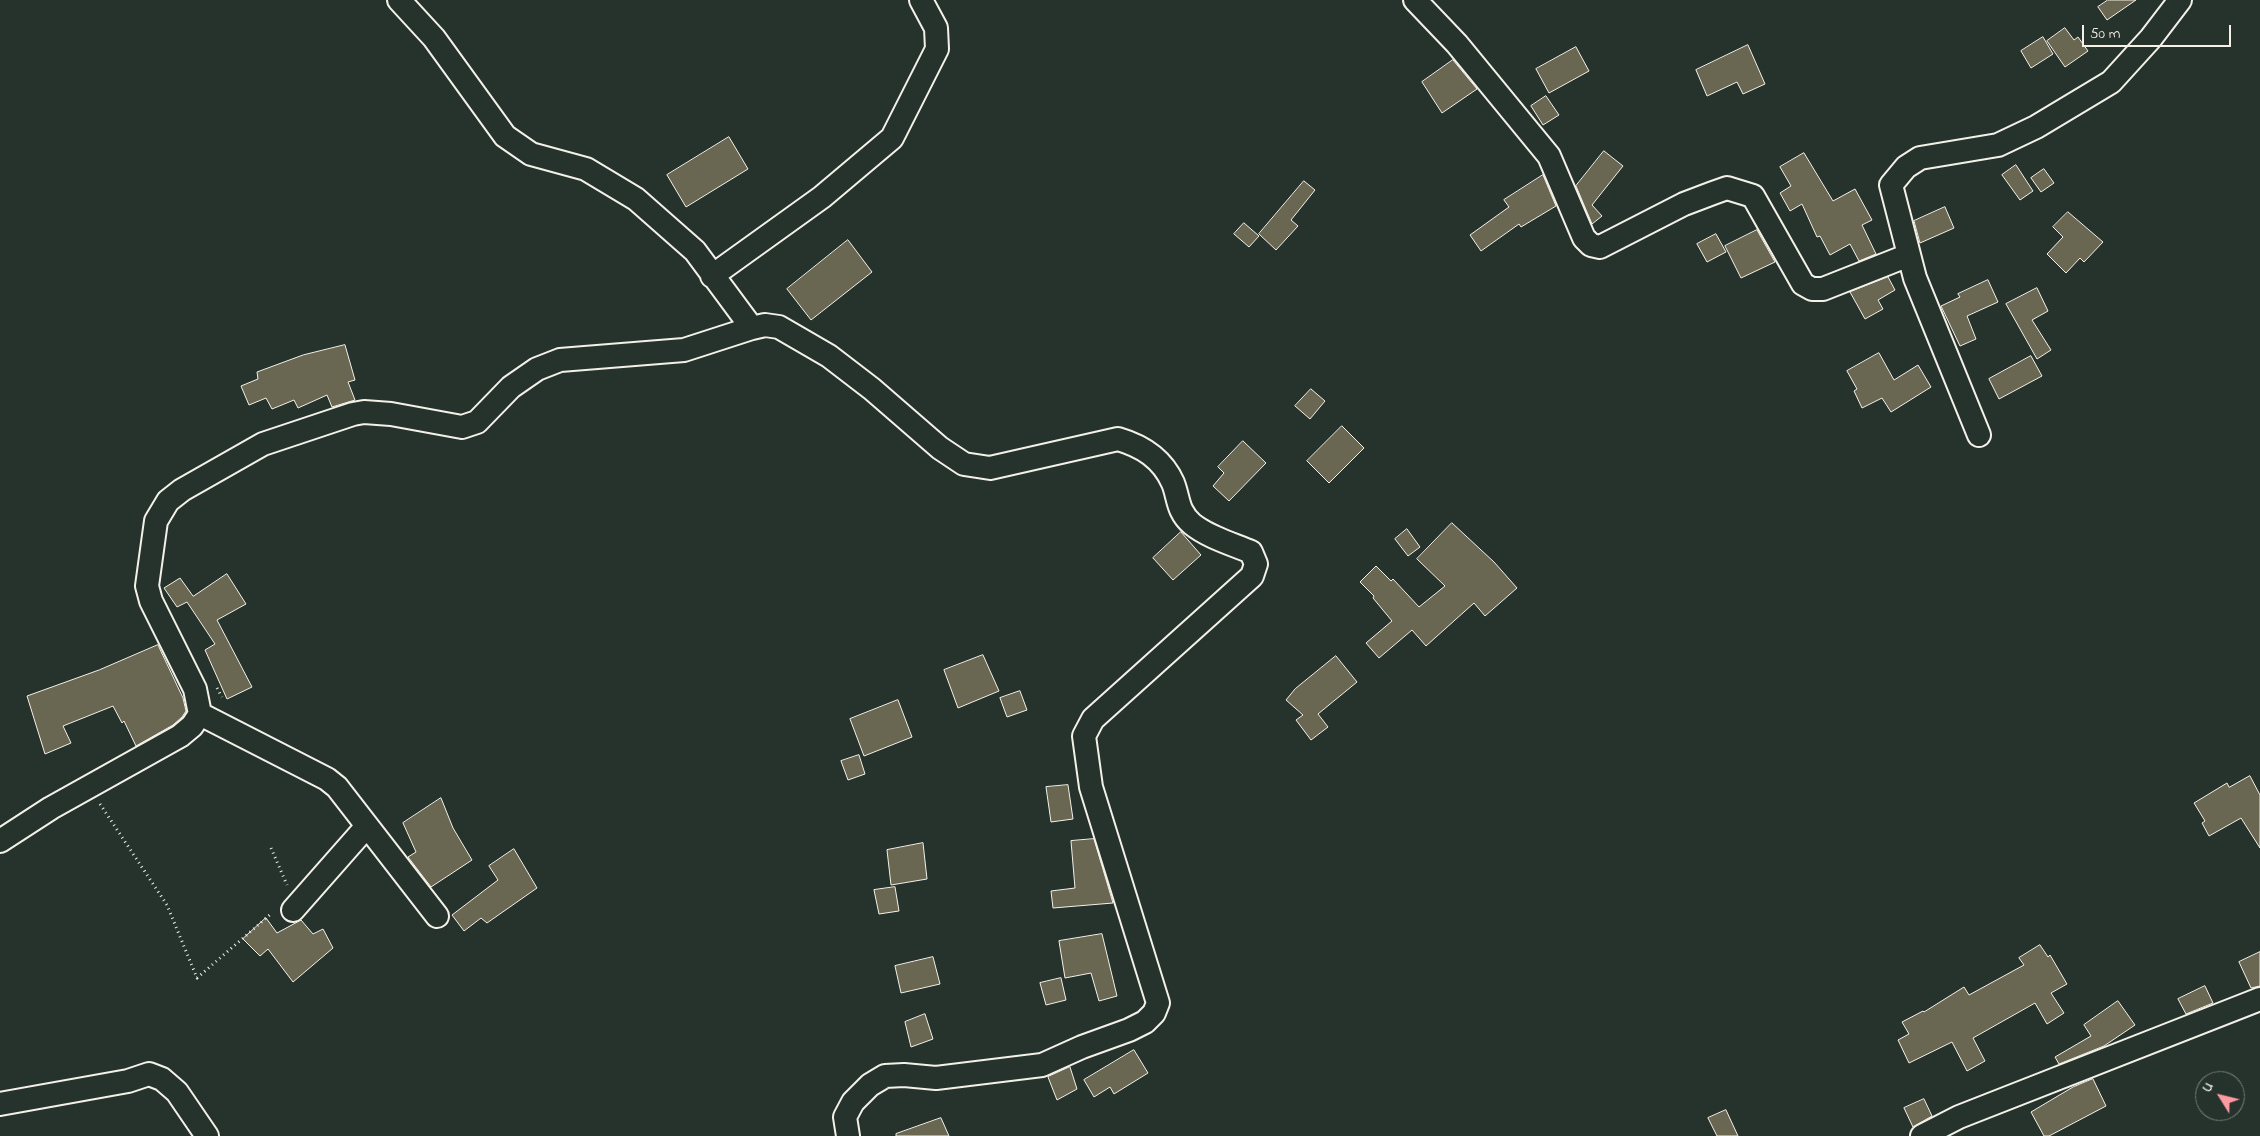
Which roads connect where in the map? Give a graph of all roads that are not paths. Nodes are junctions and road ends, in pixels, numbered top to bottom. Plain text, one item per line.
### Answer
1 (399, 0) edge
2 (921, 0) edge
3 (1415, 0) edge
4 (2180, 0) edge
5 (1909, 254) junction
6 (712, 276) junction
7 (752, 328) junction
8 (1979, 435) dead end
9 (200, 714) junction
10 (367, 826) junction
11 (0, 841) edge
12 (293, 910) road end
13 (437, 916) dead end
14 (2260, 999) edge
15 (0, 1104) edge
16 (207, 1136) edge
17 (848, 1136) edge
18 (1922, 1136) edge

1 - 6 street
2 - 6 street
3 - 5 street
4 - 5 street
5 - 8 street
6 - 7 street
7 - 9 street
7 - 17 street
9 - 10 street
9 - 11 street
10 - 12 street
10 - 13 street
14 - 18 street
15 - 16 street

